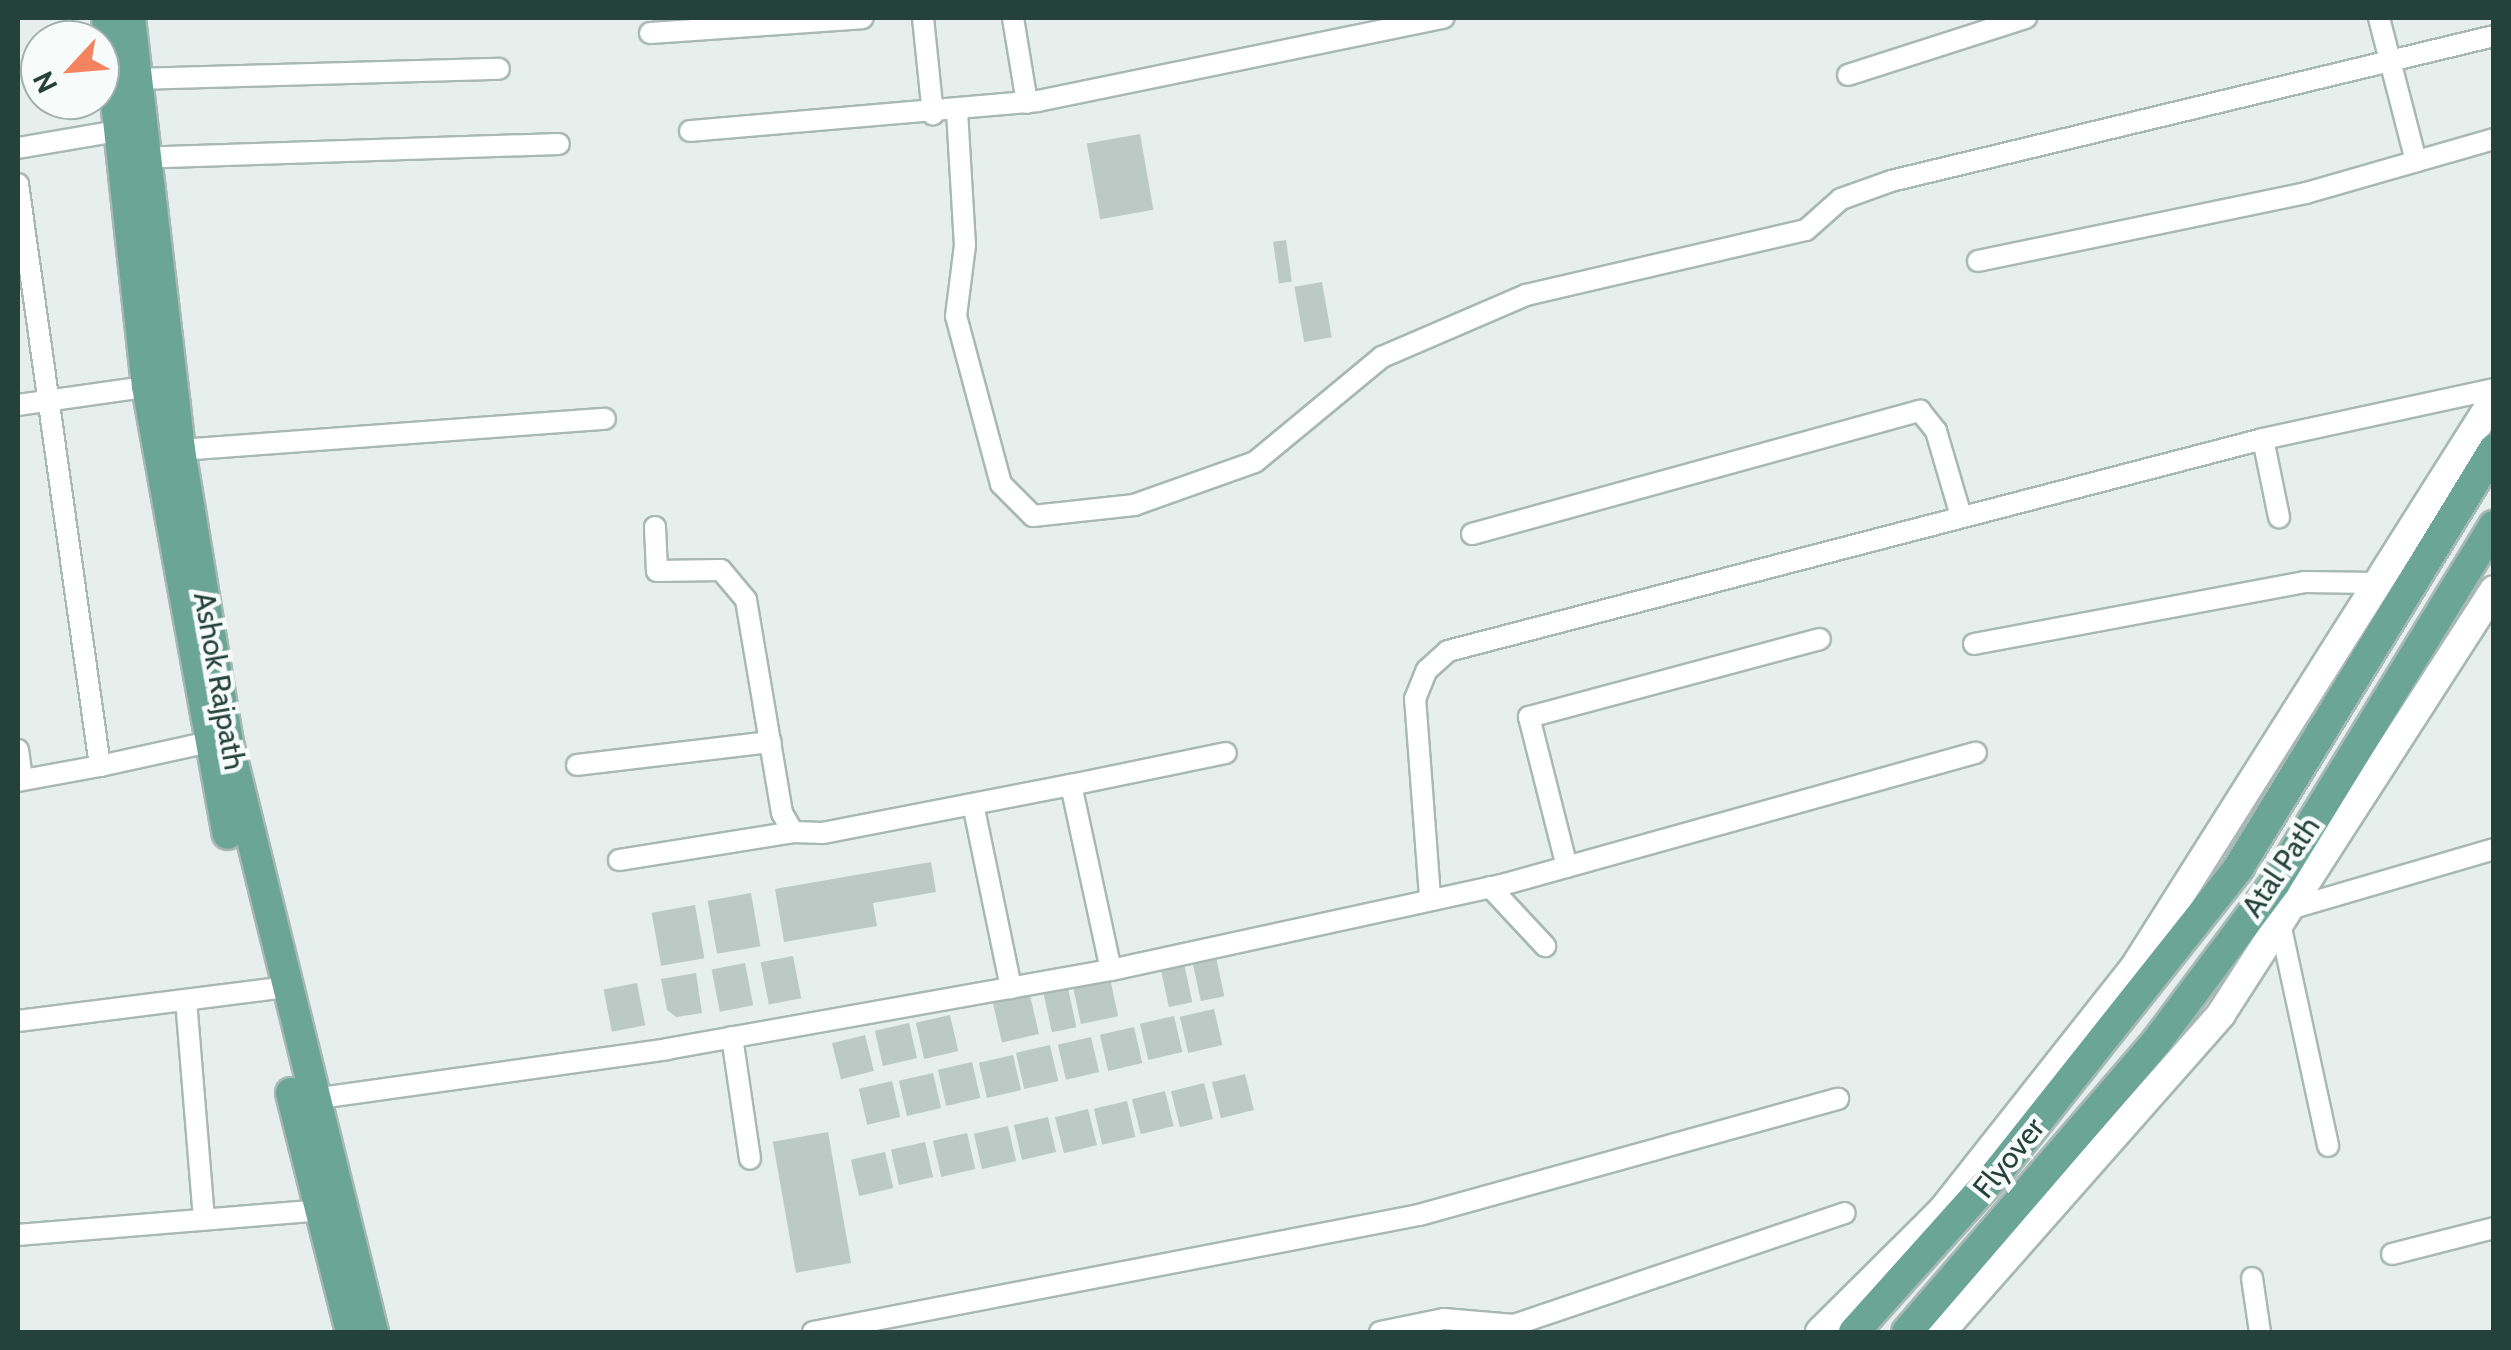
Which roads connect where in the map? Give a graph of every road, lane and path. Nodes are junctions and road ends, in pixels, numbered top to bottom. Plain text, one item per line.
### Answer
1 (107, 18) edge
2 (130, 18) edge
3 (862, 18) edge
4 (923, 18) edge
5 (1013, 18) edge
6 (1444, 18) edge
7 (2026, 18) edge
8 (2378, 18) edge
9 (650, 32) dead end
10 (2494, 36) edge
11 (2389, 65) junction
12 (498, 69) dead end
13 (1848, 76) dead end
14 (136, 79) junction
15 (1027, 102) junction
16 (958, 111) junction
17 (933, 114) junction
18 (690, 131) dead end
19 (2494, 139) edge
20 (559, 144) dead end
21 (18, 148) edge
22 (127, 149) junction
23 (2416, 162) junction
24 (18, 184) edge
25 (1978, 261) dead end
26 (159, 385) junction
27 (2494, 390) edge
28 (2494, 398) edge
29 (47, 399) junction
30 (18, 404) edge
31 (605, 419) dead end
32 (2263, 439) junction
33 (2494, 449) edge
34 (180, 450) junction
35 (1961, 516) junction
36 (2279, 517) dead end
37 (2494, 526) edge
38 (654, 527) dead end
39 (1472, 534) dead end
40 (2375, 583) junction
41 (2492, 595) edge
42 (1820, 639) dead end
43 (1974, 644) dead end
44 (216, 740) junction
45 (772, 742) junction
46 (18, 750) edge
47 (1226, 752) dead end
48 (1976, 753) dead end
49 (577, 765) dead end
50 (100, 766) junction
51 (20, 780) edge
52 (1071, 784) junction
53 (974, 804) junction
54 (794, 832) junction
55 (2494, 850) edge
56 (618, 860) dead end
57 (1568, 867) junction
58 (1490, 887) junction
59 (1430, 896) junction
60 (2288, 917) junction
61 (1545, 946) dead end
62 (1110, 970) junction
63 (2146, 971) junction
64 (277, 988) junction
65 (1011, 988) junction
66 (186, 1000) junction
67 (18, 1021) edge
68 (732, 1037) junction
69 (1838, 1099) dead end
70 (304, 1100) junction
71 (2328, 1146) dead end
72 (750, 1159) dead end
73 (2046, 1195) junction
74 (319, 1210) junction
75 (1845, 1213) dead end
76 (204, 1220) junction
77 (2494, 1228) edge
78 (18, 1235) edge
79 (2392, 1254) dead end
80 (2252, 1278) dead end
81 (350, 1332) edge
82 (373, 1332) edge
83 (813, 1332) edge
84 (1380, 1332) edge
85 (1820, 1332) edge
86 (1854, 1332) edge
87 (1907, 1332) edge
88 (1941, 1332) edge
89 (2260, 1332) edge

1 - 22 main road, Ashok Rajpath
2 - 14 main road, Ashok Rajpath
3 - 9 street
4 - 17 street
5 - 15 street
6 - 15 street
7 - 13 street
8 - 11 street
10 - 11 street
11 - 16 street
11 - 23 street
12 - 14 street
14 - 22 main road, Ashok Rajpath
15 - 16 street
16 - 17 street
17 - 18 street
19 - 23 street
20 - 22 street
21 - 22 street
22 - 26 main road, Ashok Rajpath
23 - 25 street
24 - 29 street
26 - 29 street
26 - 34 main road, Ashok Rajpath
26 - 44 main road, Ashok Rajpath
27 - 32 street
28 - 40 street
29 - 30 street
29 - 50 street
31 - 34 street
32 - 35 street
32 - 36 street
33 - 63 main road, Flyover
34 - 44 main road, Ashok Rajpath
35 - 39 street
35 - 59 street
37 - 73 main road, Atal Path
38 - 45 street
40 - 43 street
40 - 63 street
41 - 60 street
42 - 57 street
44 - 50 street
44 - 64 main road, Ashok Rajpath
45 - 49 street
45 - 54 street
46 - 51 street
47 - 52 street
48 - 57 street
50 - 51 street
52 - 53 street
52 - 62 street
53 - 54 street
53 - 65 street
54 - 56 street
55 - 60 street
57 - 58 street
58 - 59 street
58 - 61 street
59 - 62 street
60 - 71 street
60 - 73 street
62 - 65 street
63 - 85 street
63 - 86 main road, Flyover
64 - 66 street
64 - 70 main road, Ashok Rajpath
65 - 68 street
66 - 67 street
66 - 76 street
68 - 70 street
68 - 72 street
69 - 83 street
70 - 74 main road, Ashok Rajpath
70 - 82 main road, Ashok Rajpath
73 - 87 main road, Flyover
73 - 88 street
74 - 76 street
74 - 81 main road, Ashok Rajpath
75 - 84 street
76 - 78 street
77 - 79 street
80 - 89 street

